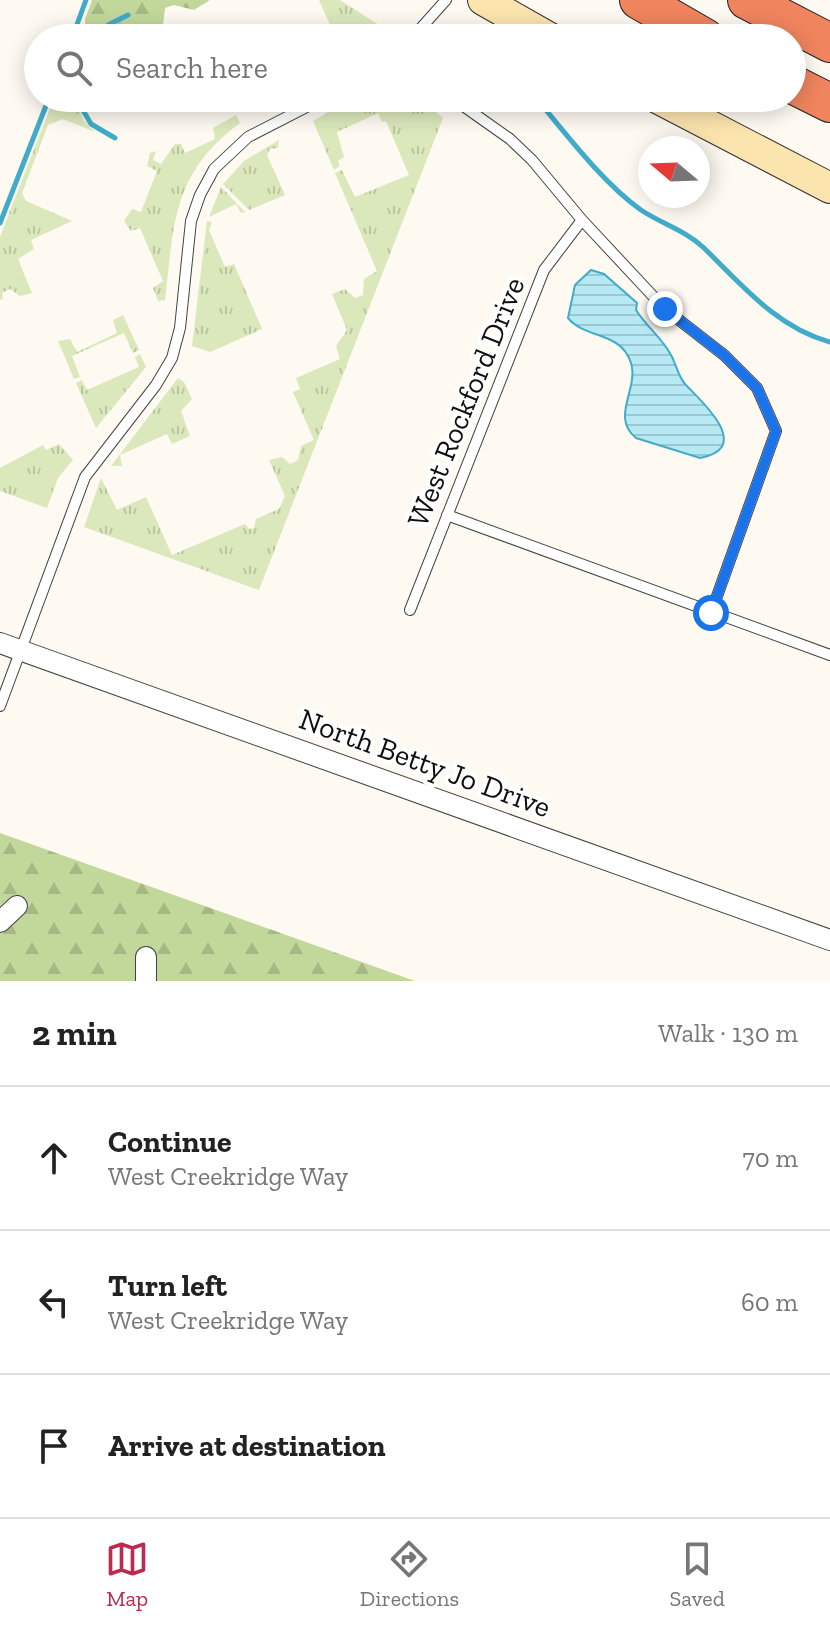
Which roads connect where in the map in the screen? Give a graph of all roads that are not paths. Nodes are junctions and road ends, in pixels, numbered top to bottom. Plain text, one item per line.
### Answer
1 (446, 0) edge
2 (483, 0) edge
3 (639, 0) edge
4 (747, 0) edge
5 (425, 24) edge
6 (525, 24) edge
7 (681, 24) edge
8 (793, 24) edge
9 (806, 31) edge
10 (830, 43) edge
11 (806, 91) edge
12 (830, 103) edge
13 (297, 112) edge
14 (472, 112) edge
15 (684, 112) edge
16 (830, 188) edge
17 (582, 220) junction
18 (447, 515) junction
19 (410, 610) dead end
20 (711, 613) junction
21 (0, 643) edge
22 (21, 651) junction
23 (830, 655) edge
24 (0, 706) edge
25 (17, 906) dead end
26 (0, 922) edge
27 (830, 940) edge
28 (146, 957) dead end
29 (146, 981) edge

1 - 5 lane
2 - 6 main road
3 - 7 highway
4 - 8 highway
9 - 10 highway
11 - 12 highway
13 - 22 lane
14 - 17 lane
15 - 16 main road
17 - 18 lane, West Rockford Drive
17 - 20 lane
18 - 19 lane, West Rockford Drive
18 - 20 lane
20 - 23 lane
21 - 22 street, North Betty Jo Drive
22 - 24 lane
22 - 27 street, North Betty Jo Drive
25 - 26 street
28 - 29 street

